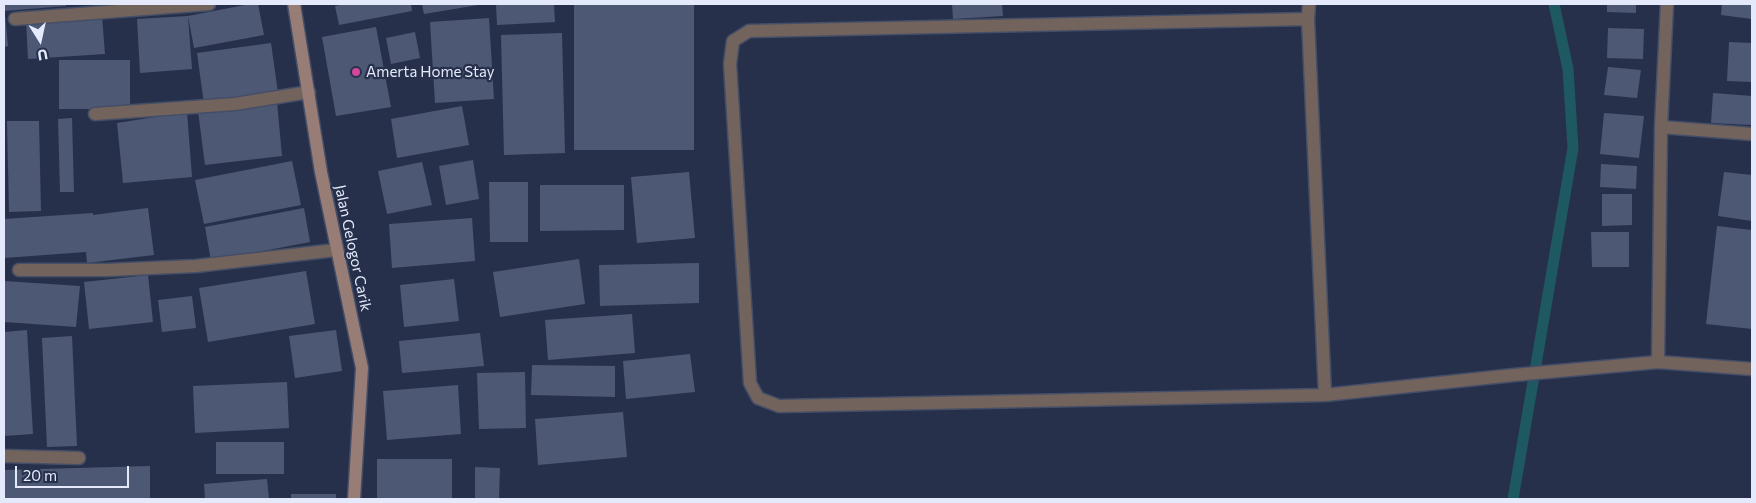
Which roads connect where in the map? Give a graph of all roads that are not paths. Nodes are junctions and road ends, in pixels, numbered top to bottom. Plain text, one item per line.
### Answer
1 (209, 4) edge
2 (294, 4) edge
3 (1309, 4) edge
4 (1666, 4) edge
5 (15, 19) dead end
6 (1308, 20) junction
7 (308, 92) junction
8 (94, 114) dead end
9 (1661, 127) junction
10 (1752, 134) edge
11 (336, 250) junction
12 (19, 270) dead end
13 (1658, 362) junction
14 (1752, 369) edge
15 (1325, 394) junction
16 (4, 456) edge
17 (79, 458) dead end
18 (354, 499) edge

1 - 5 street
2 - 7 street, Jalan Gelogor Carik
3 - 6 street
4 - 9 street
6 - 15 street
6 - 15 street
7 - 8 street
7 - 11 street, Jalan Gelogor Carik
9 - 10 street
9 - 13 street
11 - 12 street
11 - 18 street, Jalan Gelogor Carik
13 - 14 street
13 - 15 street
16 - 17 street

